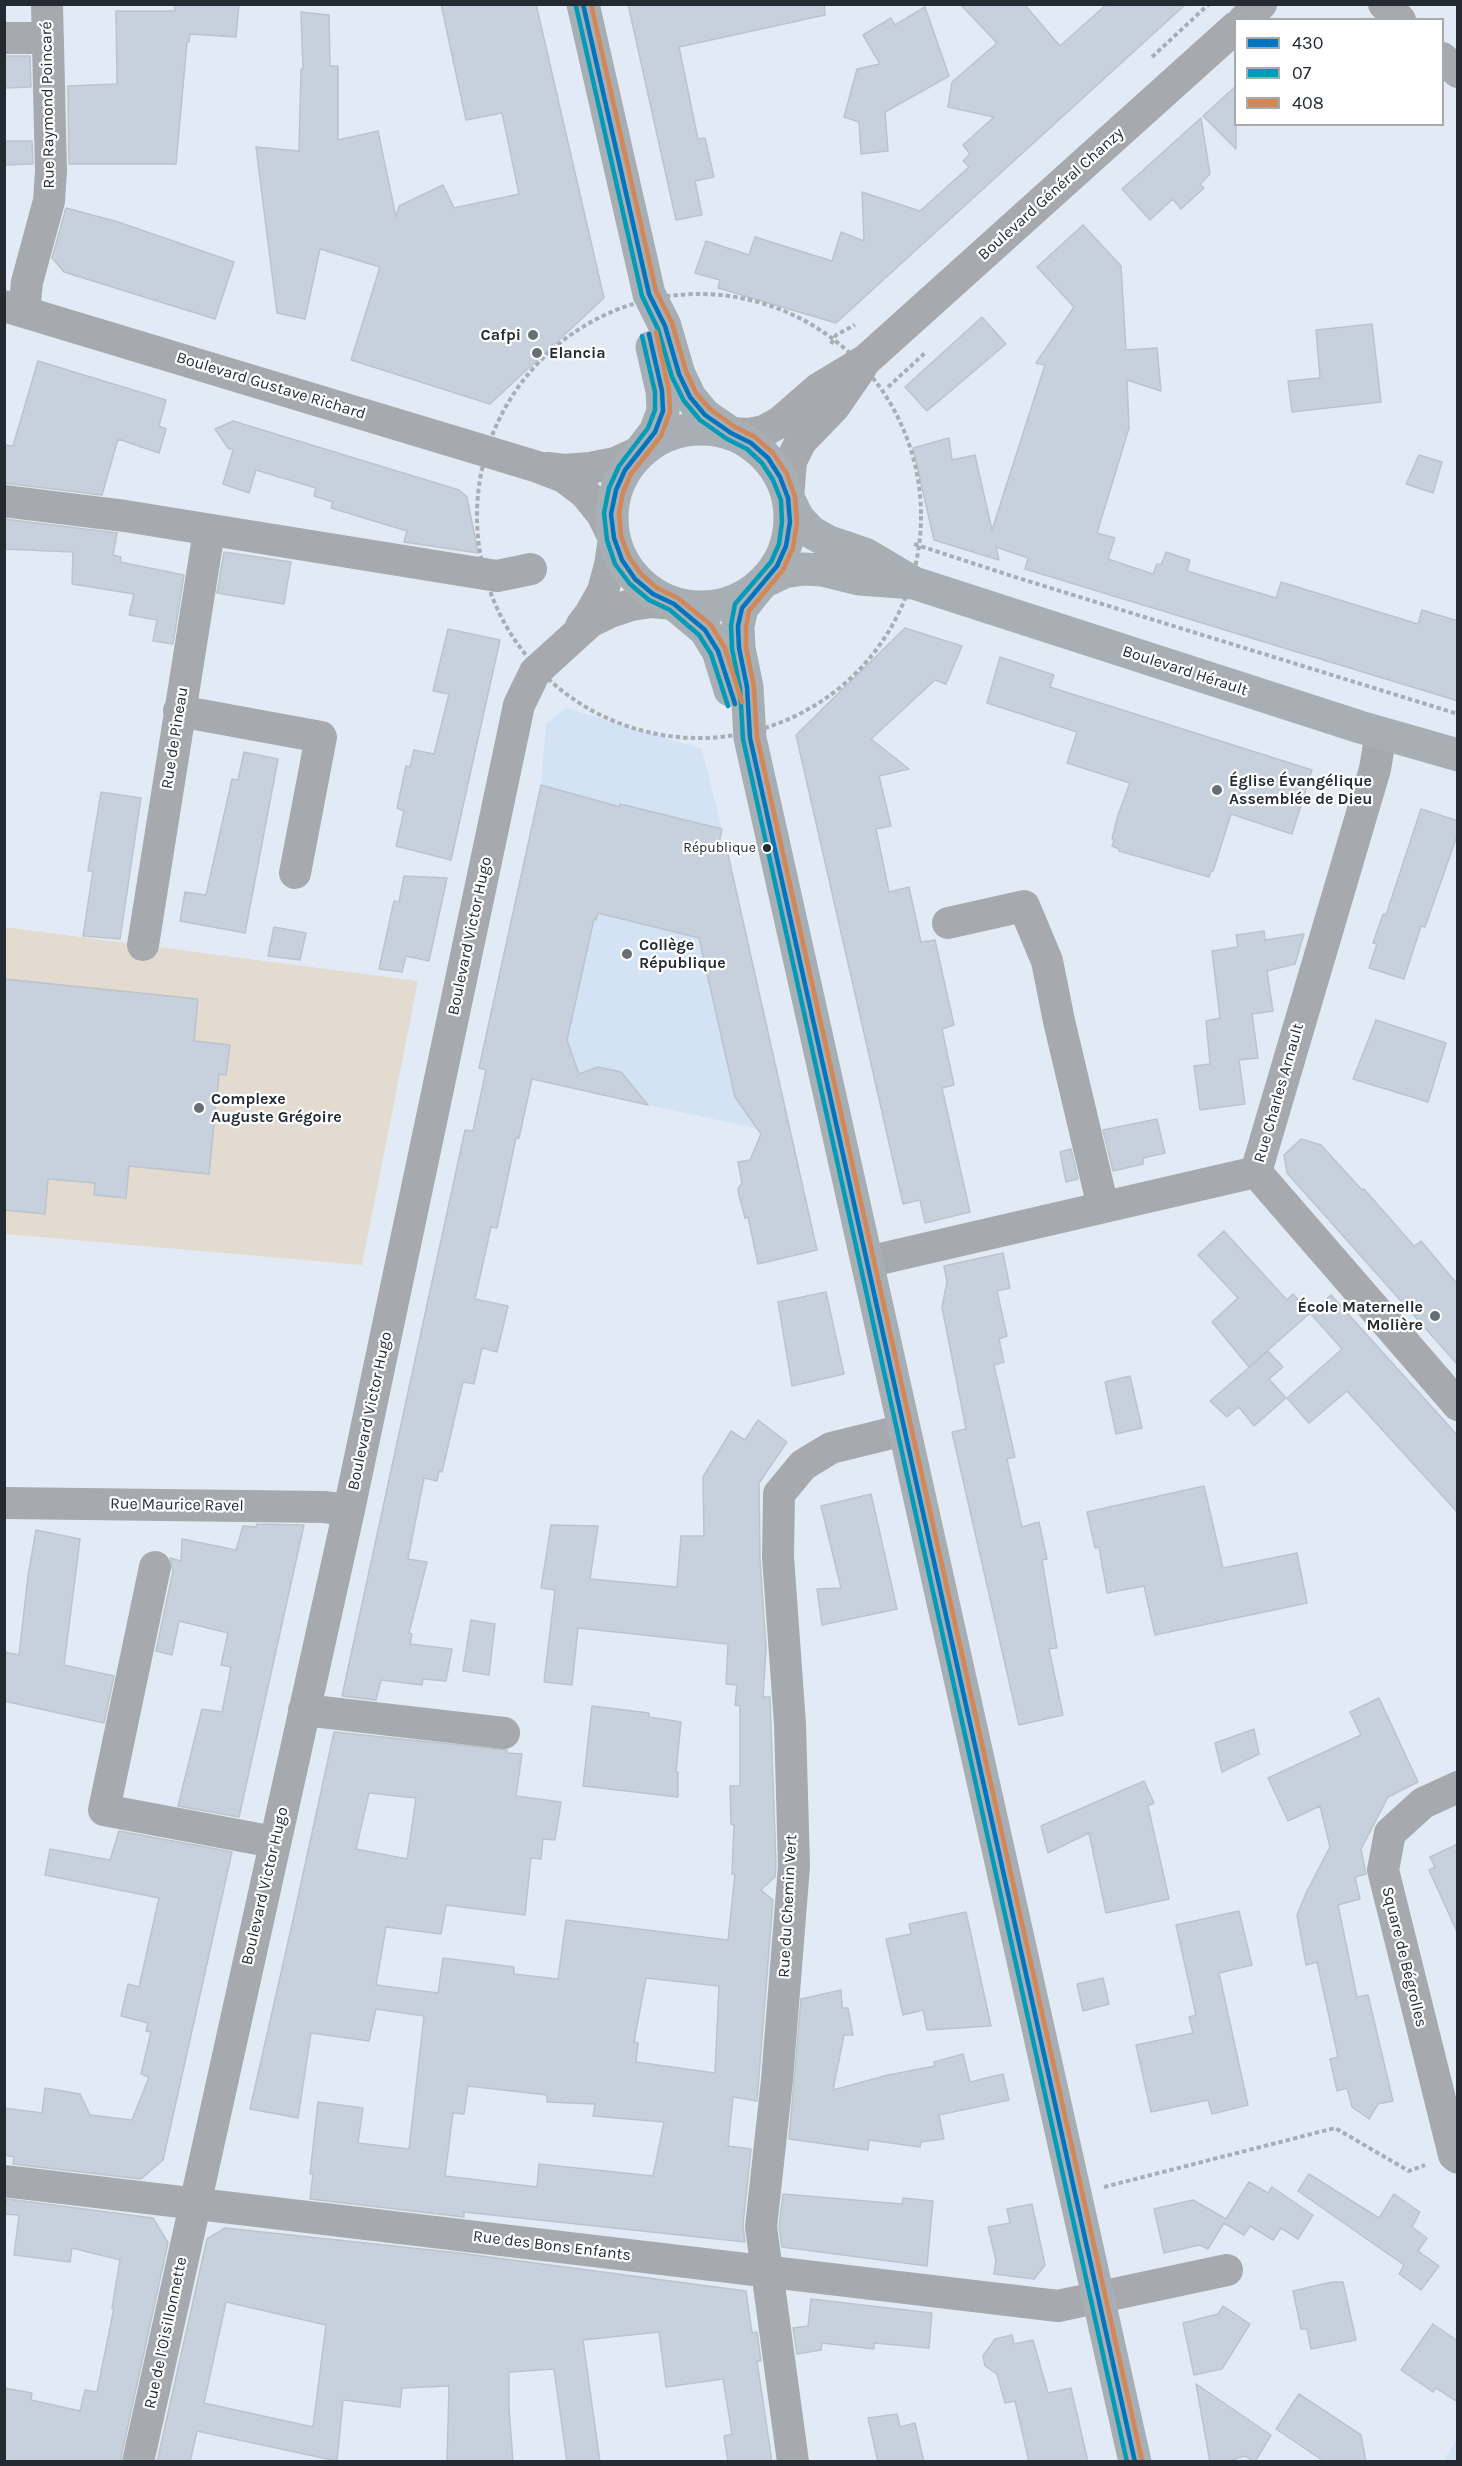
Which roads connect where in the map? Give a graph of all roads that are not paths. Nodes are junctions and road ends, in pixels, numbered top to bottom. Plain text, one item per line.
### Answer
1 (47, 4) edge
2 (583, 4) edge
3 (1261, 4) edge
4 (1384, 4) edge
5 (1246, 18) edge
6 (1398, 18) edge
7 (1234, 29) edge
8 (4, 38) edge
9 (48, 38) junction
10 (1444, 59) edge
11 (1458, 72) edge
12 (664, 291) junction
13 (14, 308) edge
14 (866, 360) junction
15 (731, 433) junction
16 (639, 453) junction
17 (538, 467) junction
18 (788, 498) junction
19 (4, 501) edge
20 (209, 531) junction
21 (614, 538) junction
22 (531, 569) dead end
23 (763, 582) junction
24 (914, 583) junction
25 (674, 604) junction
26 (573, 635) junction
27 (179, 711) junction
28 (1381, 733) junction
29 (763, 734) junction
30 (1458, 755) edge
31 (295, 873) dead end
32 (948, 923) dead end
33 (143, 945) dead end
34 (1256, 1172) junction
35 (1103, 1207) junction
36 (867, 1262) junction
37 (1458, 1405) edge
38 (904, 1430) junction
39 (4, 1503) edge
40 (349, 1510) junction
41 (155, 1567) dead end
42 (304, 1710) junction
43 (504, 1733) dead end
44 (1458, 1787) edge
45 (274, 1842) junction
46 (1456, 2157) edge
47 (4, 2181) edge
48 (194, 2204) junction
49 (1227, 2270) dead end
50 (766, 2271) junction
51 (1099, 2298) junction
52 (138, 2462) edge
53 (793, 2462) edge
54 (1135, 2462) edge

1 - 9 street, Rue Raymond Poincaré
2 - 12 main road
3 - 5 street
4 - 6 street
7 - 14 street, Boulevard Général Chanzy
8 - 9 street
9 - 13 street, Rue Raymond Poincaré
10 - 11 street
12 - 15 main road
12 - 16 main road
13 - 17 street, Boulevard Gustave Richard
14 - 15 street, Boulevard Général Chanzy
14 - 18 street, Boulevard Général Chanzy
15 - 16 main road
15 - 18 main road
16 - 17 street, Boulevard Gustave Richard
16 - 21 main road
17 - 21 street, Boulevard Gustave Richard
18 - 23 main road
18 - 24 main road, Boulevard Hérault
19 - 20 street
20 - 22 street
20 - 27 street, Rue de Pineau
21 - 25 main road
21 - 26 street, Boulevard Victor Hugo
23 - 24 main road, Boulevard Hérault
23 - 25 main road
23 - 29 main road
24 - 28 main road, Boulevard Hérault
25 - 26 street, Boulevard Victor Hugo
25 - 29 main road
26 - 40 street, Boulevard Victor Hugo
27 - 31 street
27 - 33 street, Rue de Pineau
28 - 30 main road, Boulevard Hérault
28 - 34 street, Rue Charles Arnault
29 - 36 main road
32 - 35 street
34 - 35 street, Rue Charles Arnault
34 - 37 street
35 - 36 street, Rue Charles Arnault
36 - 38 main road
38 - 50 street, Rue du Chemin Vert
38 - 51 main road
39 - 40 street, Rue Maurice Ravel
40 - 42 street, Boulevard Victor Hugo
41 - 45 street
42 - 43 street
42 - 45 street, Boulevard Victor Hugo
44 - 46 street, Square de Bégrolles
45 - 48 street, Boulevard Victor Hugo
47 - 48 street, Rue des Bons Enfants
48 - 50 street, Rue des Bons Enfants
48 - 52 street, Rue de l’Oisillonnette
49 - 51 street, Rue des Bons Enfants
50 - 51 street, Rue des Bons Enfants
50 - 53 street, Rue du Chemin Vert
51 - 54 main road

